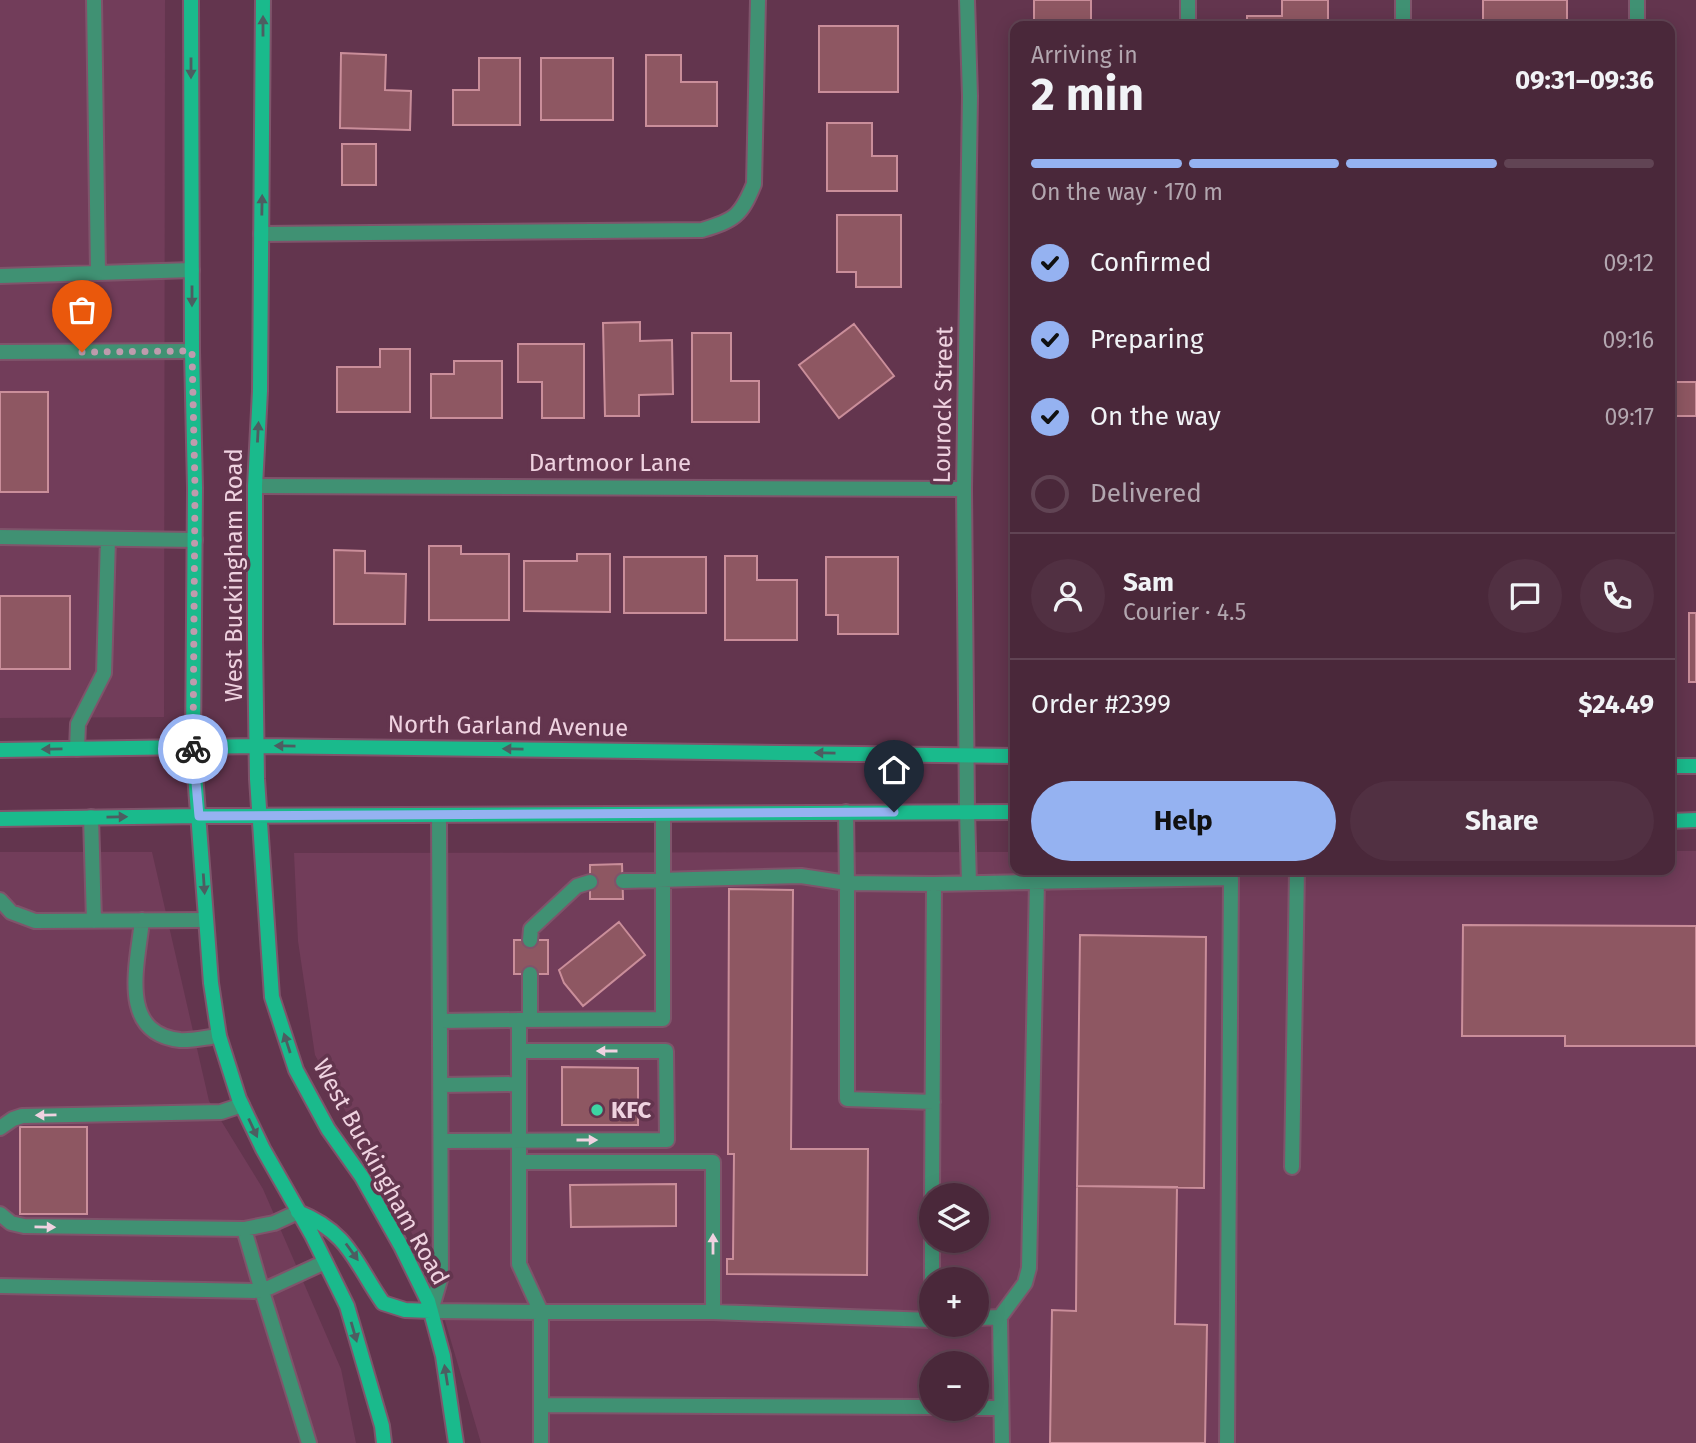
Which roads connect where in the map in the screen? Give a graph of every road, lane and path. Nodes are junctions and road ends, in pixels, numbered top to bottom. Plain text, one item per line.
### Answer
1 (94, 0) edge
2 (191, 0) edge
3 (263, 0) edge
4 (758, 0) edge
5 (967, 0) edge
6 (1188, 0) edge
7 (1403, 0) edge
8 (1637, 0) edge
9 (1188, 21) edge
10 (1403, 21) edge
11 (1637, 21) edge
12 (261, 234) junction
13 (192, 270) junction
14 (98, 273) junction
15 (0, 276) edge
16 (192, 351) junction
17 (0, 352) edge
18 (255, 486) junction
19 (964, 489) junction
20 (0, 537) edge
21 (108, 539) junction
22 (195, 540) junction
23 (258, 746) junction
24 (193, 748) junction
25 (77, 749) junction
26 (0, 750) edge
27 (967, 755) junction
28 (1010, 756) edge
29 (1675, 766) edge
30 (1696, 766) edge
31 (967, 811) junction
32 (846, 812) junction
33 (1010, 813) edge
34 (663, 814) junction
35 (439, 815) junction
36 (199, 816) junction
37 (91, 817) junction
38 (259, 817) junction
39 (0, 819) edge
40 (1696, 820) edge
41 (1675, 821) edge
42 (1297, 875) edge
43 (664, 880) junction
44 (623, 881) dead end
45 (1037, 881) junction
46 (590, 882) dead end
47 (847, 883) junction
48 (969, 883) junction
49 (934, 884) junction
50 (0, 900) edge
51 (206, 919) junction
52 (142, 920) junction
53 (94, 921) junction
54 (530, 940) dead end
55 (530, 974) dead end
56 (525, 1020) junction
57 (440, 1021) junction
58 (219, 1036) junction
59 (519, 1051) junction
60 (441, 1084) junction
61 (519, 1084) junction
62 (933, 1102) junction
63 (242, 1105) junction
64 (0, 1128) edge
65 (519, 1140) junction
66 (441, 1141) junction
67 (519, 1162) junction
68 (1292, 1167) dead end
69 (932, 1183) edge
70 (298, 1212) junction
71 (0, 1214) edge
72 (244, 1229) junction
73 (325, 1262) junction
74 (0, 1286) edge
75 (262, 1291) junction
76 (430, 1311) junction
77 (541, 1312) junction
78 (713, 1312) junction
79 (989, 1317) edge
80 (1000, 1317) junction
81 (919, 1320) edge
82 (541, 1405) junction
83 (919, 1407) edge
84 (989, 1408) edge
85 (1001, 1408) junction
86 (309, 1443) edge
87 (384, 1443) edge
88 (456, 1443) edge
89 (541, 1443) edge
90 (1002, 1443) edge
91 (1227, 1443) edge

1 - 14 street
2 -> 13 main road, West Buckingham Road
12 -> 3 main road, West Buckingham Road
4 - 12 street
5 - 19 street, Lourock Street
6 - 9 street
7 - 10 street
8 - 11 street
18 -> 12 main road, West Buckingham Road
13 - 14 street
13 -> 16 main road, West Buckingham Road
14 - 15 street
16 - 17 street
16 - 22 main road, West Buckingham Road
18 - 19 street, Dartmoor Lane
18 - 23 main road, West Buckingham Road
19 - 27 street, Lourock Street
20 - 21 street
21 - 22 street
21 - 25 street
22 - 24 main road, West Buckingham Road
23 - 24 main road, North Garland Avenue
27 -> 23 main road, North Garland Avenue
23 - 38 main road, West Buckingham Road
24 - 25 main road, North Garland Avenue
24 - 36 main road, West Buckingham Road
25 -> 26 main road, North Garland Avenue
27 - 28 main road, North Garland Avenue
27 - 31 street, Lourock Street
29 - 30 main road
31 - 32 main road
31 - 33 main road
31 - 48 street, Lourock Street
32 - 34 main road
32 - 47 street
34 - 35 main road
34 - 43 street
35 - 38 main road
35 - 57 street
37 -> 36 main road
36 - 38 main road
36 -> 51 main road, West Buckingham Road
37 - 39 main road
37 - 53 street
76 -> 38 main road, West Buckingham Road
40 - 41 main road
42 - 68 street
43 - 44 street
43 - 47 street
43 - 56 street
45 - 48 street
45 - 80 street
45 - 91 street
46 - 54 street
47 - 49 street
47 - 62 street
48 - 49 street
49 - 62 street
50 - 53 street
51 - 52 street
51 - 58 main road, West Buckingham Road
52 - 53 street
52 - 58 street
55 - 56 street
56 - 57 street
56 - 59 street
57 - 60 street
58 - 63 main road, West Buckingham Road
59 - 61 street
65 -> 59 street
60 - 61 street
60 - 66 street
61 - 65 street
62 - 69 street
63 -> 64 street
63 -> 70 main road, West Buckingham Road
65 - 66 street
65 - 67 street
66 - 76 street
67 - 77 street
78 -> 67 street
70 - 72 street
70 - 73 main road, West Buckingham Road
70 -> 76 main road
71 -> 72 street
72 - 75 street
73 - 75 street
73 -> 87 main road, West Buckingham Road
74 - 75 street
75 - 86 street
76 - 77 street
88 -> 76 main road, West Buckingham Road
77 - 78 street
77 - 82 street
78 - 81 street
79 - 80 street
80 - 85 street
82 - 83 street
82 - 89 street
84 - 85 street
85 - 90 street

